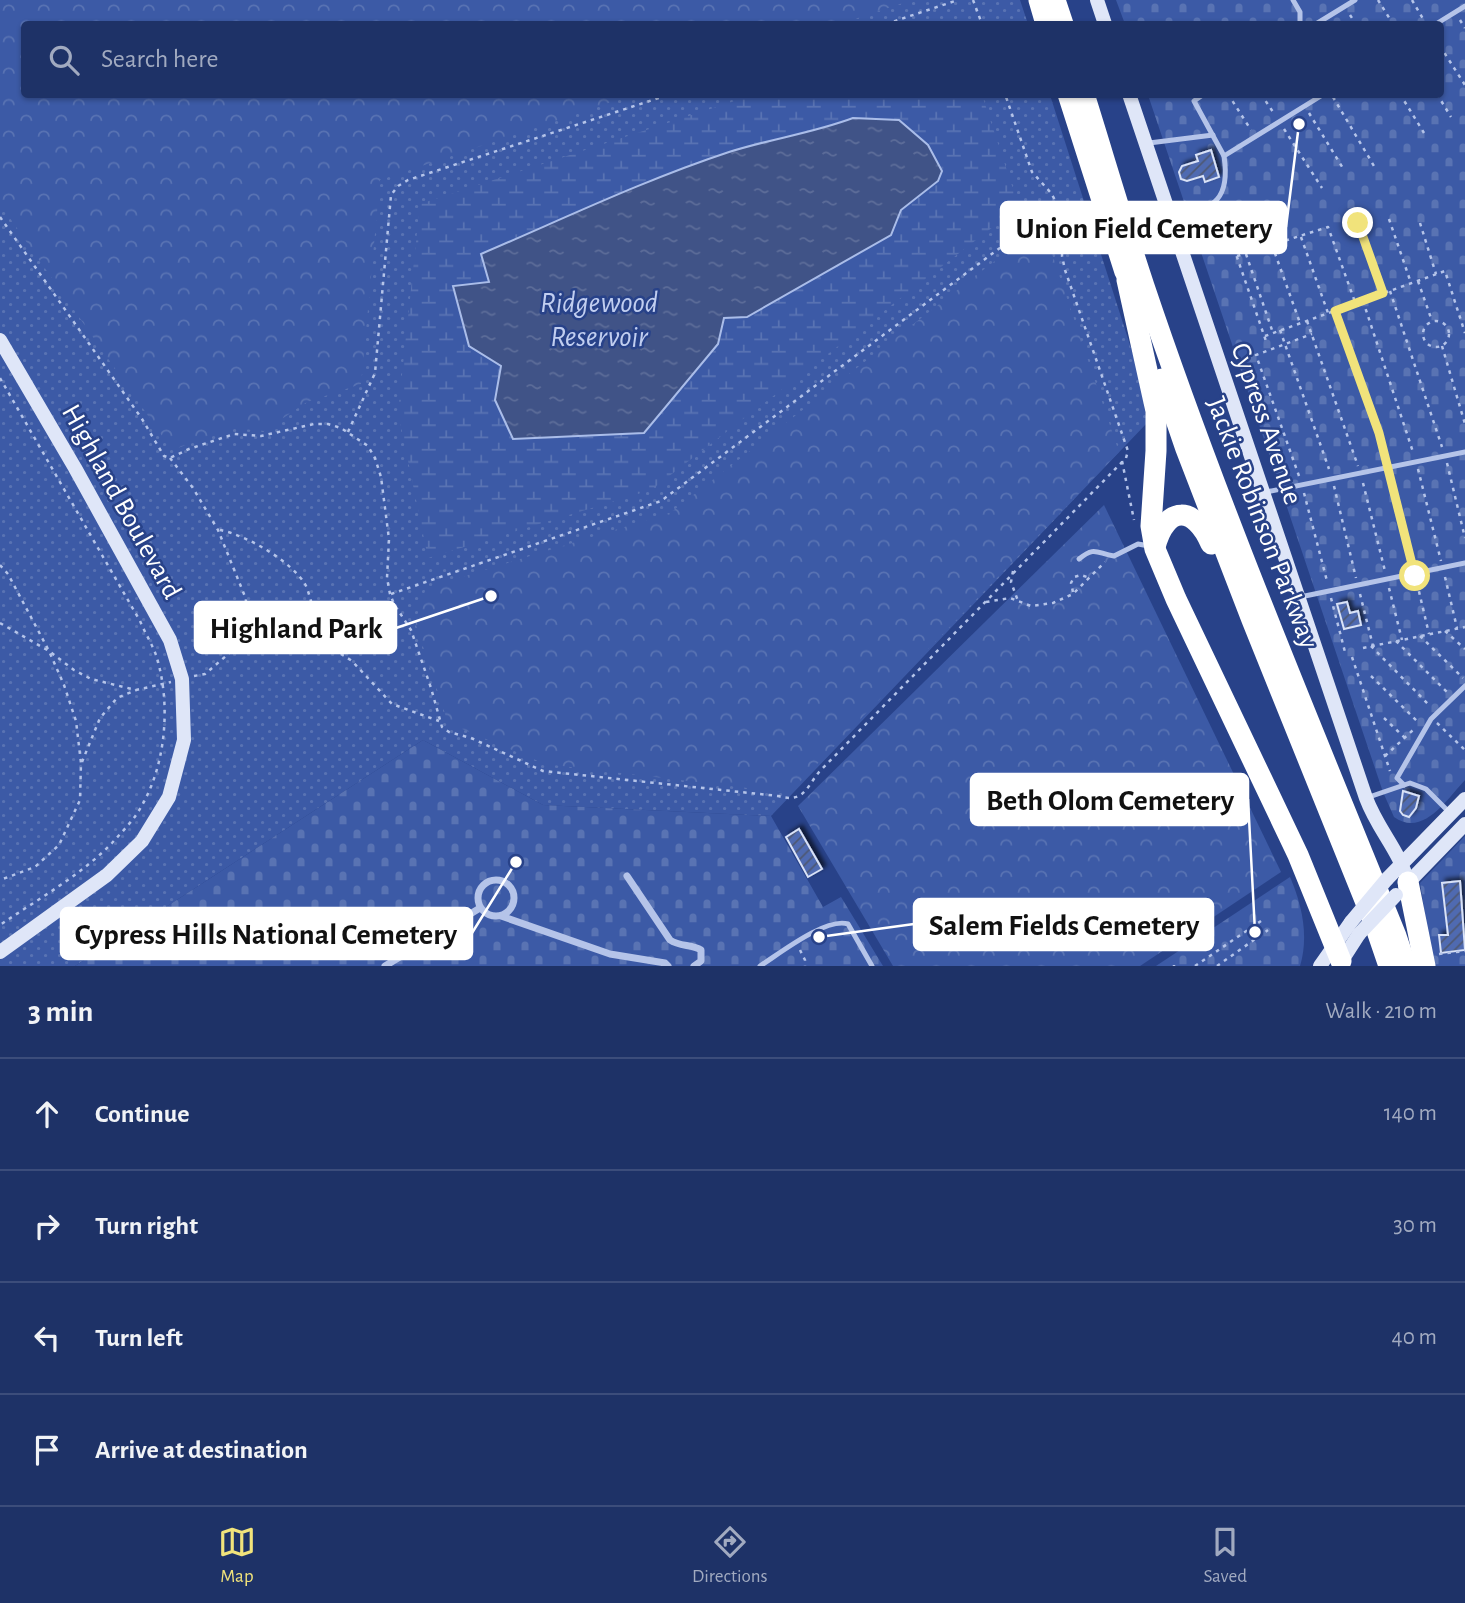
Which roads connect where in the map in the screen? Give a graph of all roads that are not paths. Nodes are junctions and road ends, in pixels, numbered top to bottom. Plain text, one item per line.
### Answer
1 (1039, 0) edge
2 (1055, 0) edge
3 (1097, 0) edge
4 (1293, 0) edge
5 (1355, 0) edge
6 (1465, 6) edge
7 (1045, 21) edge
8 (1062, 21) edge
9 (1104, 21) edge
10 (1300, 21) edge
11 (1321, 21) edge
12 (1441, 21) edge
13 (1069, 98) edge
14 (1085, 98) edge
15 (1130, 98) edge
16 (1198, 98) edge
17 (1318, 98) edge
18 (1213, 135) junction
19 (1146, 144) junction
20 (1224, 156) junction
21 (1172, 222) junction
22 (1127, 280) junction
23 (0, 340) edge
24 (1465, 452) edge
25 (1263, 493) junction
26 (1154, 549) junction
27 (1079, 559) dead end
28 (1465, 562) edge
29 (1298, 597) junction
30 (1252, 620) junction
31 (1465, 686) edge
32 (1404, 785) junction
33 (1366, 799) junction
34 (1465, 799) edge
35 (1451, 814) junction
36 (1465, 824) edge
37 (628, 876) dead end
38 (1399, 879) junction
39 (480, 908) junction
40 (501, 916) junction
41 (0, 952) edge
42 (1339, 960) edge
43 (1432, 960) edge
44 (385, 966) edge
45 (668, 966) edge
46 (694, 966) edge
47 (760, 966) edge
48 (872, 966) edge
49 (1320, 966) edge
50 (1389, 966) edge
51 (1406, 966) edge

1 - 7 highway
2 - 8 highway
3 - 9 street
4 - 10 lane
5 - 11 lane
6 - 12 lane
13 - 22 highway, Jackie Robinson Parkway
14 - 51 highway, Jackie Robinson Parkway
15 - 19 street, Cypress Avenue
16 - 18 lane
17 - 20 lane
18 - 19 lane
18 - 20 lane
19 - 21 street, Cypress Avenue
20 - 21 lane
21 - 25 street, Cypress Avenue
22 - 26 highway
22 - 30 highway, Jackie Robinson Parkway
23 - 41 street, Highland Boulevard
24 - 25 lane
25 - 29 street, Cypress Avenue
26 - 27 lane
26 - 30 highway
26 - 42 highway
28 - 29 lane
29 - 33 street, Cypress Avenue
30 - 50 highway, Jackie Robinson Parkway
31 - 32 lane
32 - 33 lane
32 - 35 lane
33 - 38 street, Cypress Avenue
34 - 35 street
35 - 38 street
36 - 38 street
37 - 46 street
38 - 42 street, bridge
38 - 43 highway
39 - 40 street
39 - 40 street
39 - 44 street
40 - 45 street
42 - 49 street
47 - 48 lane

